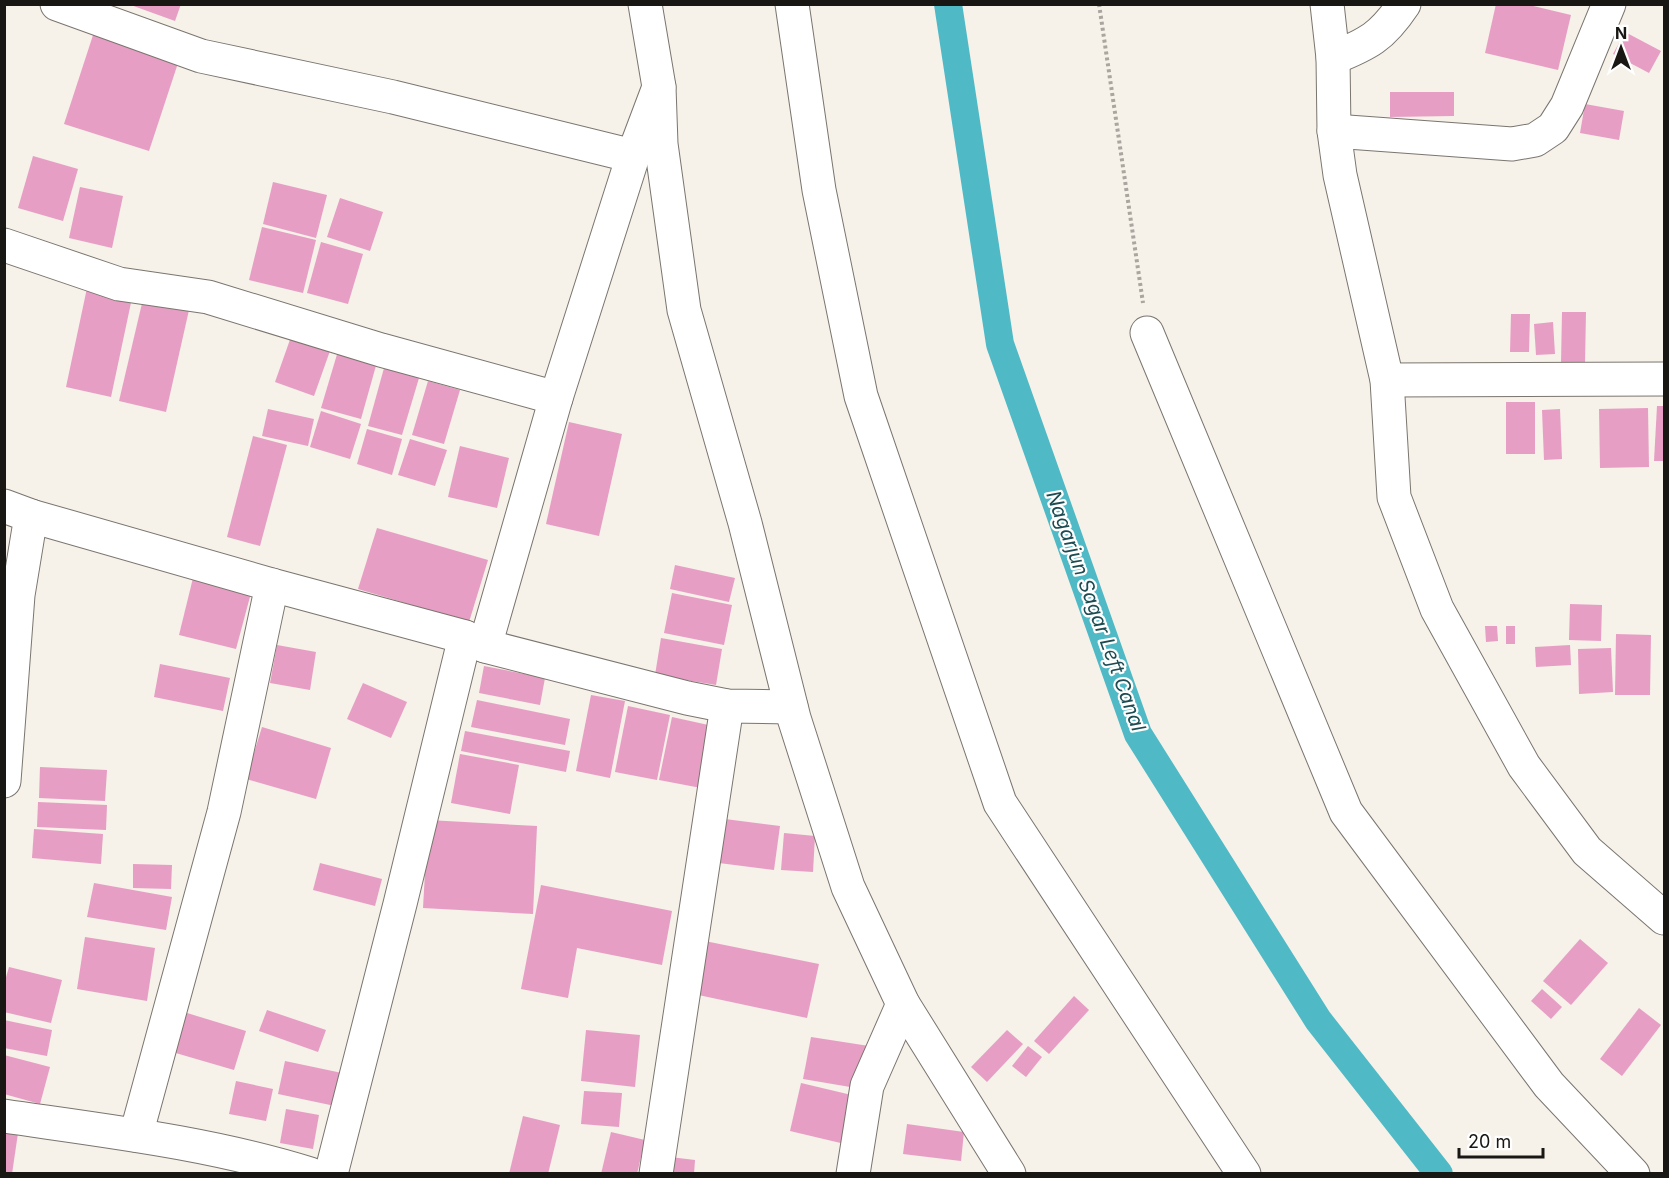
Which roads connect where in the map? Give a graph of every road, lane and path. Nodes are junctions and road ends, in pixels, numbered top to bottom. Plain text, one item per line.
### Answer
1 (57, 4) edge
2 (645, 4) edge
3 (792, 4) edge
4 (1099, 4) edge
5 (1327, 4) edge
6 (1404, 4) edge
7 (1609, 4) edge
8 (1333, 58) junction
9 (659, 87) junction
10 (1334, 131) junction
11 (633, 156) junction
12 (4, 245) edge
13 (1148, 333) joint
14 (1665, 379) edge
15 (1387, 380) junction
16 (556, 398) junction
17 (18, 511) edge
18 (272, 585) junction
19 (11, 595) edge
20 (475, 642) junction
21 (727, 706) junction
22 (791, 707) junction
23 (6, 761) edge
24 (1665, 918) edge
25 (903, 1004) junction
26 (4, 1116) edge
27 (136, 1135) junction
28 (310, 1173) edge
29 (331, 1173) edge
30 (656, 1173) edge
31 (853, 1173) edge
32 (1009, 1173) edge
33 (1244, 1173) edge
34 (1633, 1173) edge

1 - 11 street
2 - 9 street
3 - 33 street
4 - 13 path
5 - 8 street
6 - 8 street
7 - 10 street
8 - 10 street
9 - 11 street
9 - 22 street
10 - 15 street
11 - 16 street
12 - 16 street
13 - 34 street
14 - 15 street
15 - 24 street
16 - 20 street
17 - 18 street
17 - 19 street
18 - 20 street
18 - 27 street
19 - 23 street
20 - 21 street
20 - 29 street
21 - 22 street
21 - 30 street
22 - 25 street
25 - 31 street
25 - 32 street
26 - 27 street
27 - 28 street

